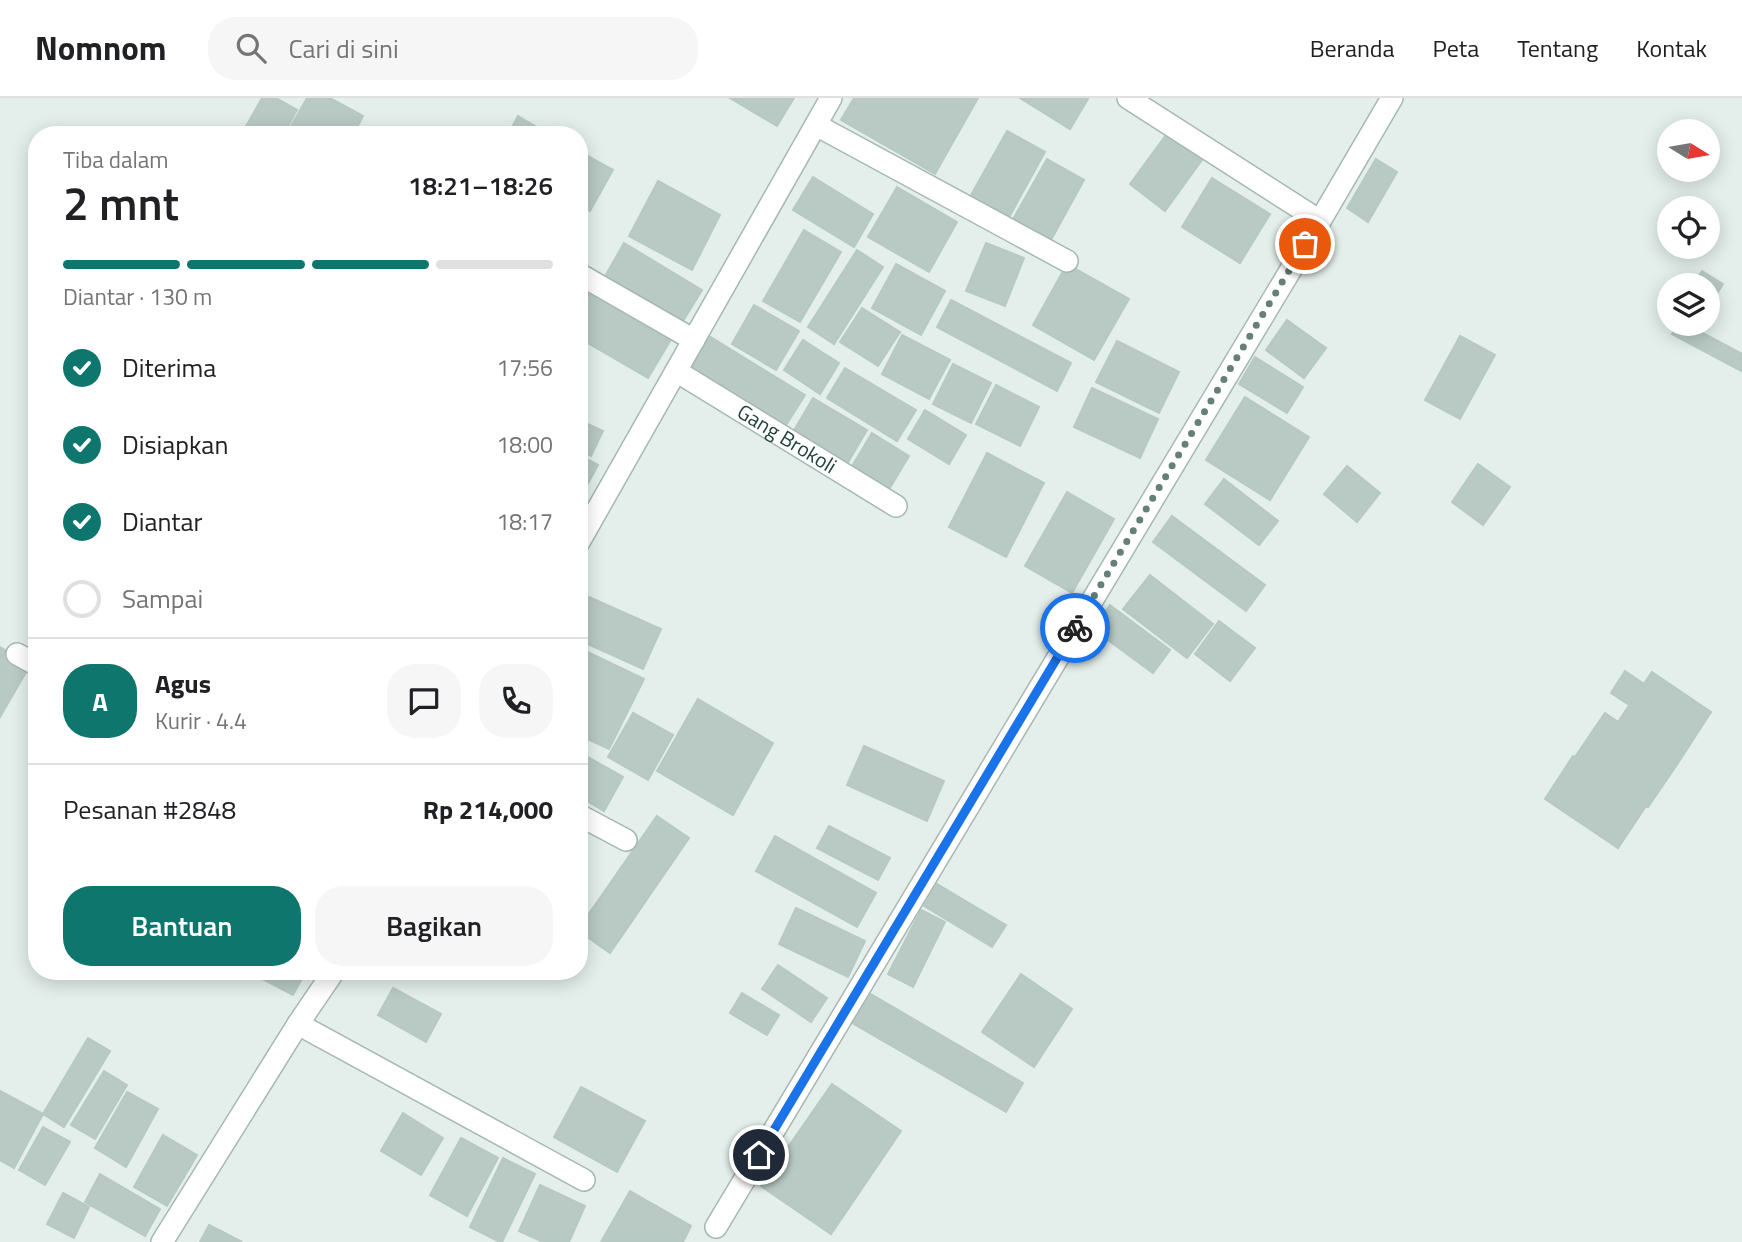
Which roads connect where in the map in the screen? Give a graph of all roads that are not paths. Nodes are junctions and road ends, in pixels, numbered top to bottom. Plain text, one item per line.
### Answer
1 (831, 98) edge
2 (1128, 98) edge
3 (1392, 98) edge
4 (816, 125) junction
5 (1320, 221) junction
6 (1067, 261) dead end
7 (588, 279) edge
8 (694, 340) junction
9 (676, 371) junction
10 (895, 506) dead end
11 (588, 526) edge
12 (17, 654) dead end
13 (28, 660) edge
14 (588, 820) edge
15 (626, 840) dead end
16 (328, 980) edge
17 (298, 1024) junction
18 (584, 1180) dead end
19 (716, 1227) dead end
20 (162, 1242) edge

1 - 4 street
2 - 5 street
3 - 5 street
4 - 6 street
4 - 8 street
5 - 19 street
7 - 8 street
8 - 9 street
9 - 10 street, Gang Brokoli
9 - 11 street
12 - 13 street
14 - 15 street
16 - 17 street
17 - 18 street
17 - 20 street

